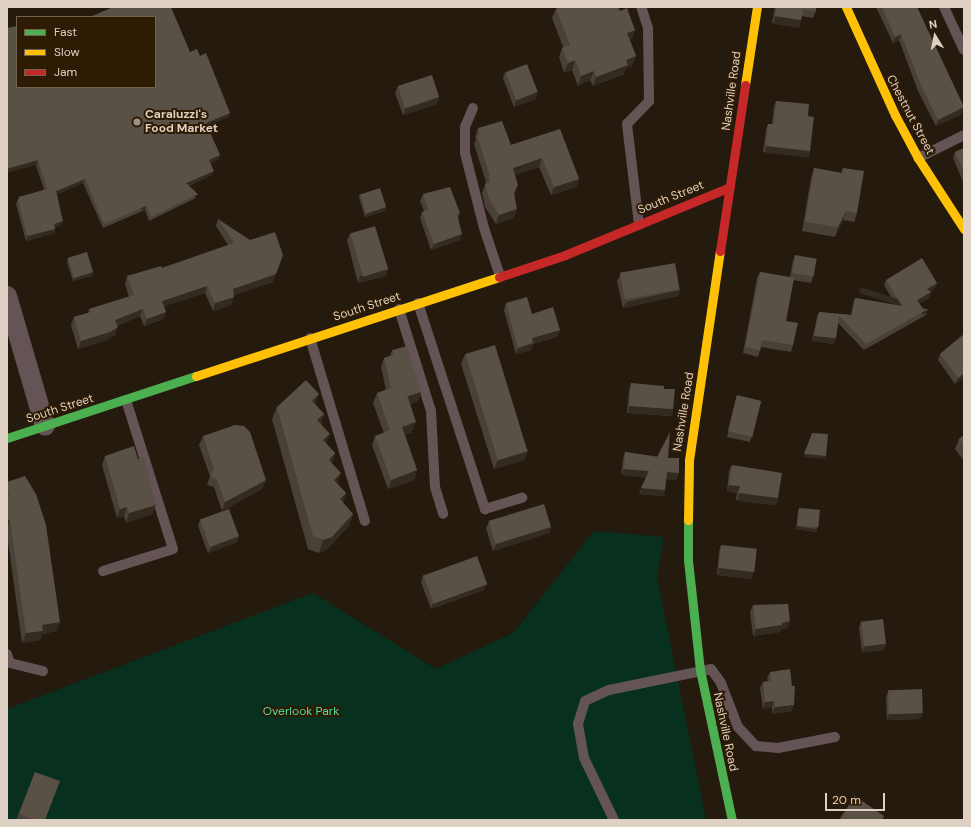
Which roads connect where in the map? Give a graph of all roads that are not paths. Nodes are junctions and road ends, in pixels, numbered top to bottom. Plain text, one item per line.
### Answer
1 (641, 7) edge
2 (757, 7) edge
3 (846, 7) edge
4 (944, 7) edge
5 (964, 50) edge
6 (473, 108) dead end
7 (964, 135) edge
8 (918, 158) junction
9 (730, 187) junction
10 (639, 225) junction
11 (964, 229) edge
12 (500, 276) junction
13 (7, 296) edge
14 (418, 303) junction
15 (399, 309) junction
16 (310, 338) junction
17 (126, 400) junction
18 (45, 426) junction
19 (7, 438) edge
20 (522, 498) dead end
21 (443, 514) dead end
22 (365, 521) dead end
23 (103, 571) dead end
24 (7, 654) edge
25 (700, 670) junction
26 (43, 671) dead end
27 (835, 737) dead end
28 (614, 820) edge
29 (732, 820) edge

1 - 10 lane
2 - 9 street, Nashville Road
3 - 8 street, Chestnut Street
4 - 5 lane
6 - 12 lane
7 - 8 lane
8 - 11 street, Chestnut Street
9 - 10 street, South Street
9 - 25 street, Nashville Road
10 - 12 street, South Street
12 - 14 street, South Street
13 - 18 street
14 - 15 street, South Street
14 - 20 lane
15 - 16 street, South Street
15 - 21 lane
16 - 17 street, South Street
16 - 22 lane
17 - 18 street, South Street
17 - 23 lane
18 - 19 street, South Street
24 - 26 lane
25 - 27 lane
25 - 28 lane
25 - 29 street, Nashville Road

